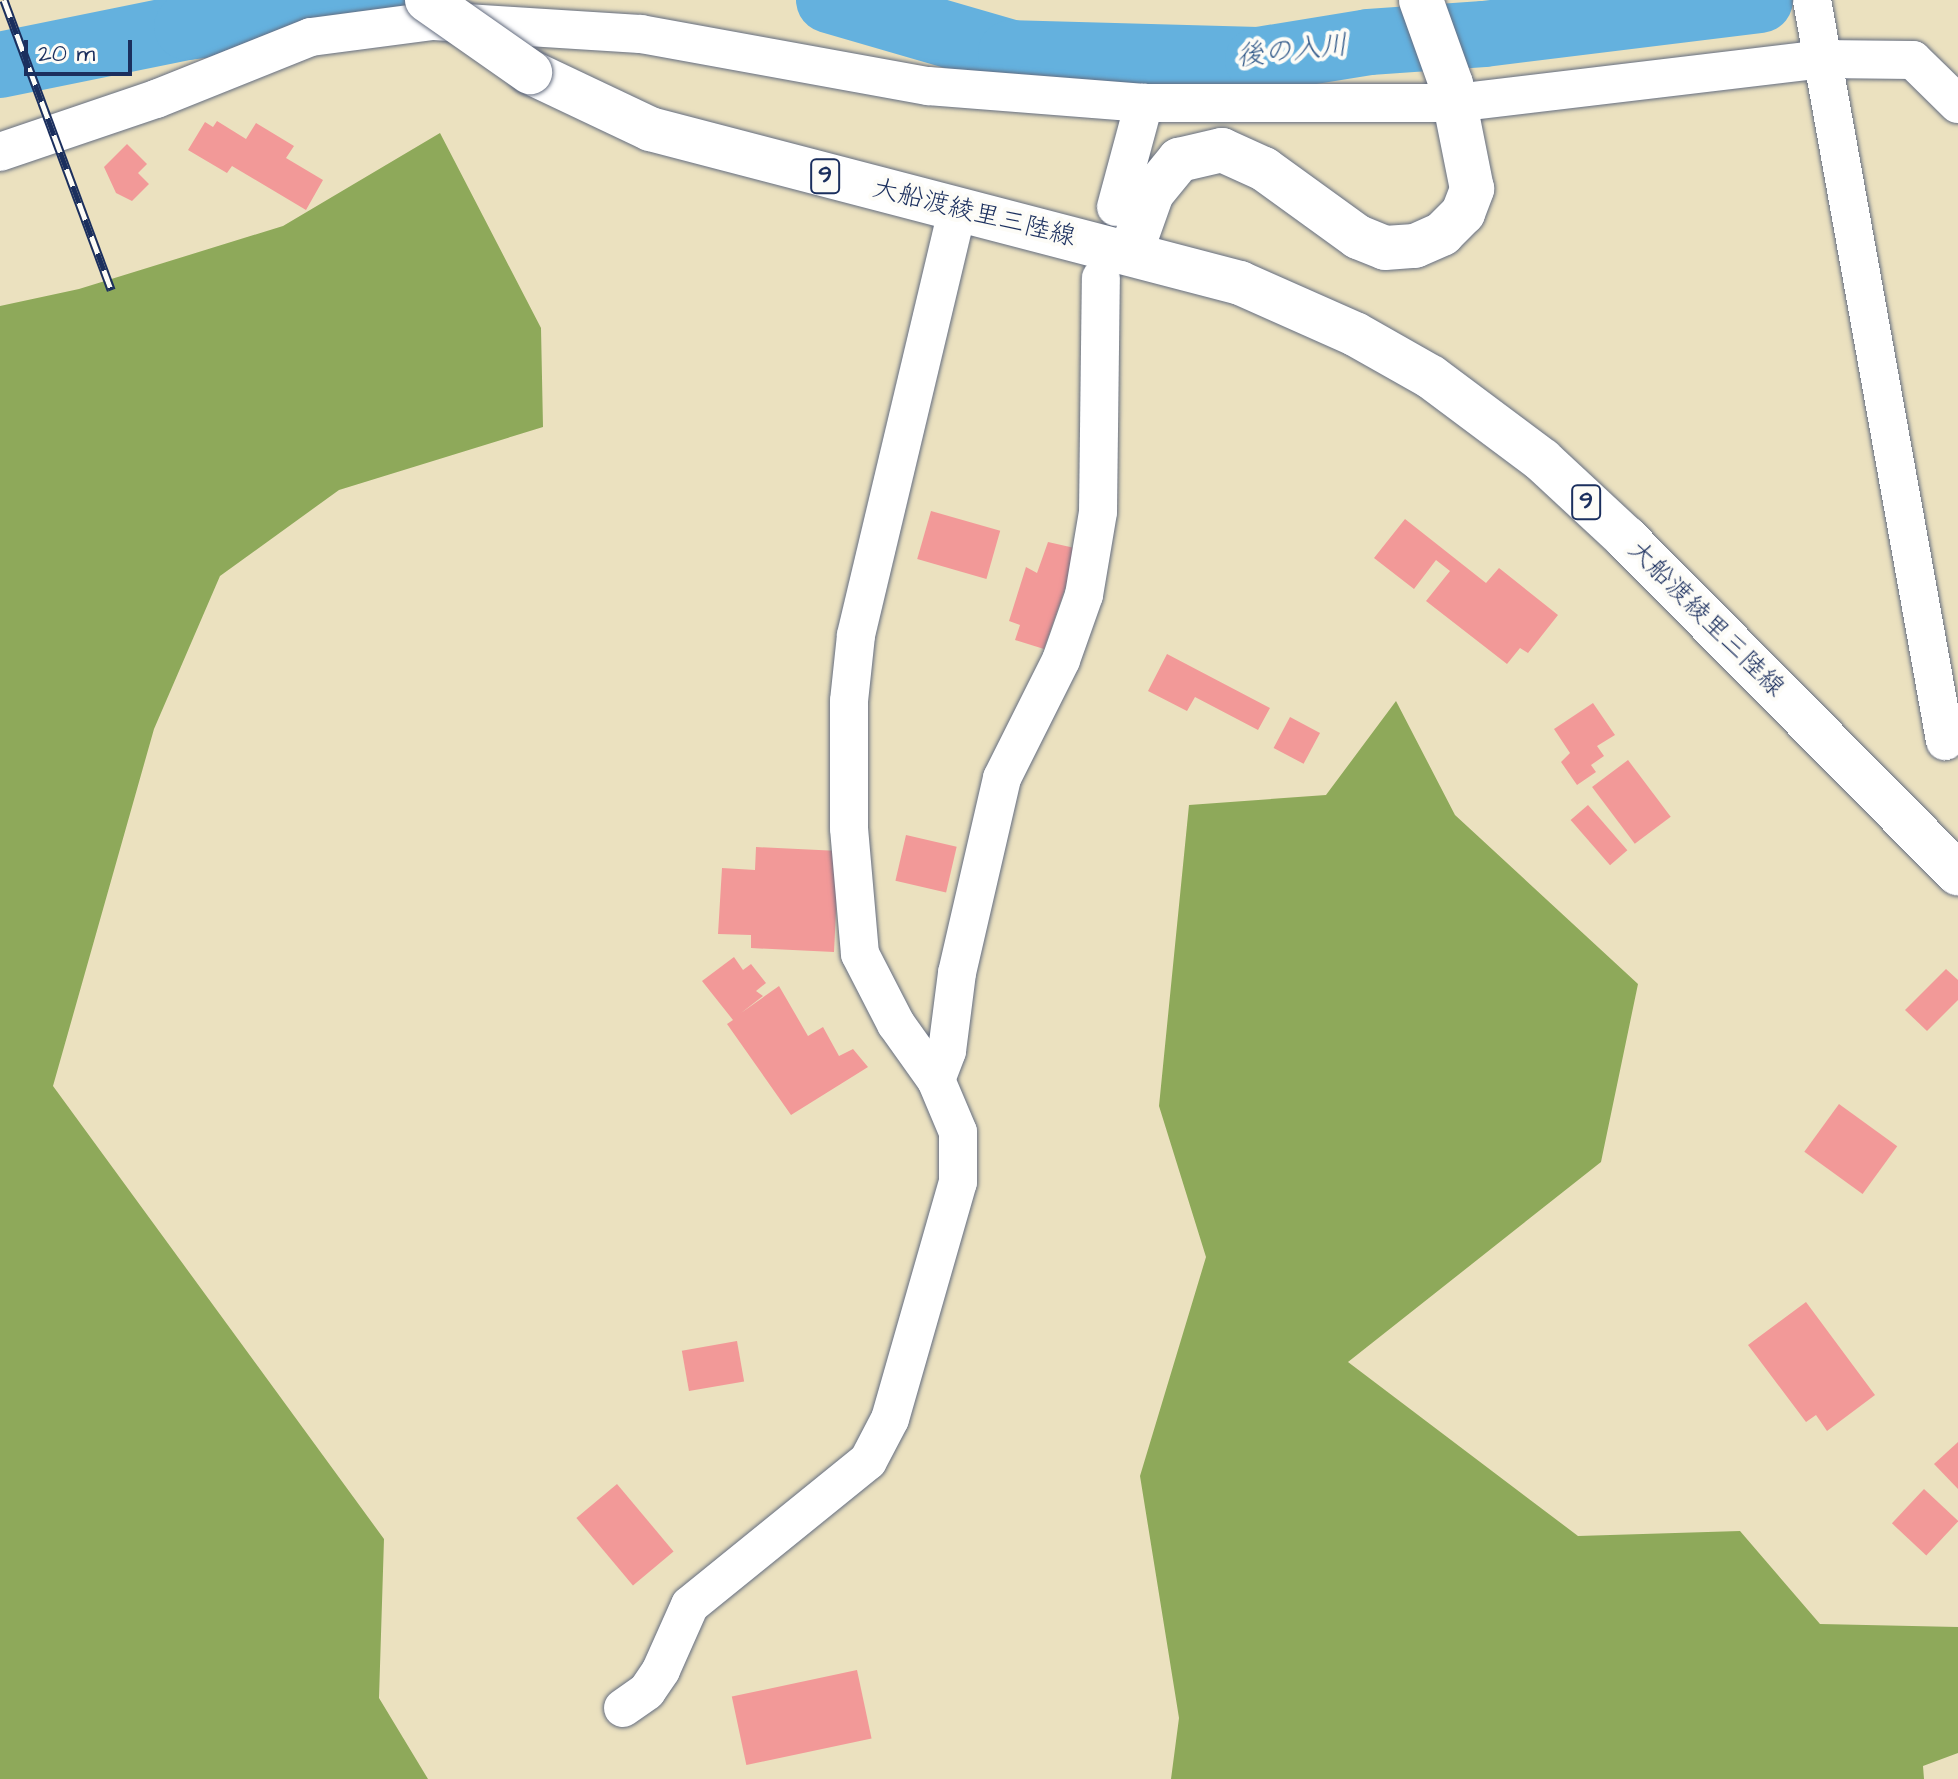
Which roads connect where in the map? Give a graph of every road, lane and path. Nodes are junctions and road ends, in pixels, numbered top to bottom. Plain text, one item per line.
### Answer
1 (1812, 0) edge
2 (1421, 1) edge
3 (431, 7) edge
4 (1820, 53) junction
5 (1453, 94) junction
6 (1144, 103) junction
7 (1958, 104) edge
8 (0, 152) edge
9 (958, 207) junction
10 (1116, 207) dead end
11 (1116, 265) junction
12 (1945, 741) dead end
13 (1958, 873) edge
14 (936, 1080) junction
15 (623, 1708) dead end

1 - 4 street
2 - 5 main road
3 - 6 street
3 - 8 street
3 - 9 main road, 大船渡綾里三陸線 / 9, bridge
4 - 5 street
4 - 7 street
4 - 12 street
5 - 6 street
5 - 11 main road
6 - 10 street
9 - 11 main road, 大船渡綾里三陸線 / 9
9 - 14 street
11 - 13 main road, 大船渡綾里三陸線 / 9
11 - 14 street
14 - 15 street

